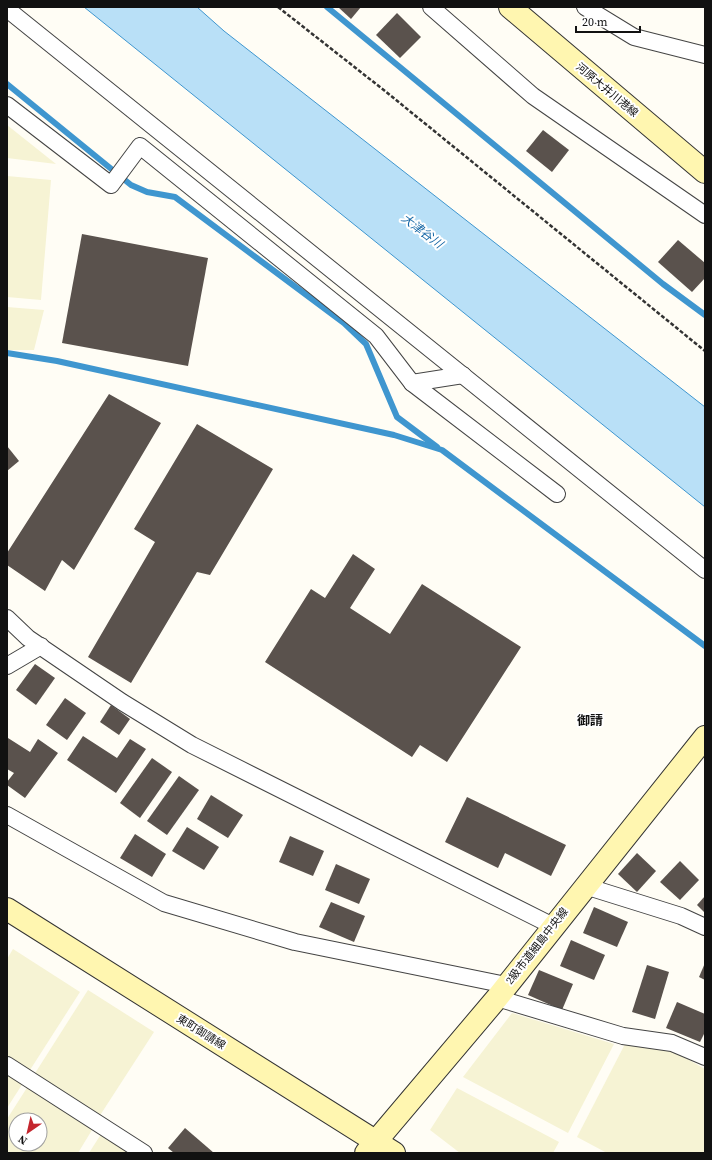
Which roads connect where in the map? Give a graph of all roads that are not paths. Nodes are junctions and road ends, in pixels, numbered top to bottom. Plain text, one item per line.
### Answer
1 (431, 7) edge
2 (510, 7) edge
3 (585, 7) edge
4 (7, 9) edge
5 (705, 55) edge
6 (7, 105) edge
7 (156, 127) junction
8 (140, 146) junction
9 (705, 172) edge
10 (705, 215) edge
11 (463, 375) junction
12 (412, 383) junction
13 (557, 494) dead end
14 (705, 570) edge
15 (7, 618) edge
16 (41, 646) junction
17 (7, 666) edge
18 (705, 738) edge
19 (7, 815) edge
20 (585, 886) junction
21 (7, 910) edge
22 (553, 926) junction
23 (705, 927) edge
24 (501, 991) junction
25 (705, 1057) edge
26 (7, 1065) edge
27 (371, 1147) edge
28 (144, 1153) edge
29 (394, 1153) edge

1 - 10 street
2 - 9 street, 河原大井川港線
3 - 5 street
4 - 7 street
6 - 8 street
7 - 8 street
7 - 11 street
8 - 12 street
11 - 12 street
11 - 14 street
12 - 13 street
15 - 16 street
16 - 17 street
16 - 22 street
18 - 20 street, 2級市道細島中央線
19 - 24 street
20 - 22 street, 2級市道細島中央線
20 - 23 street
21 - 27 street, 東町御請線
22 - 24 street, 2級市道細島中央線
24 - 25 street
24 - 27 street, 2級市道細島中央線
26 - 28 street
27 - 29 street, 東町御請線

